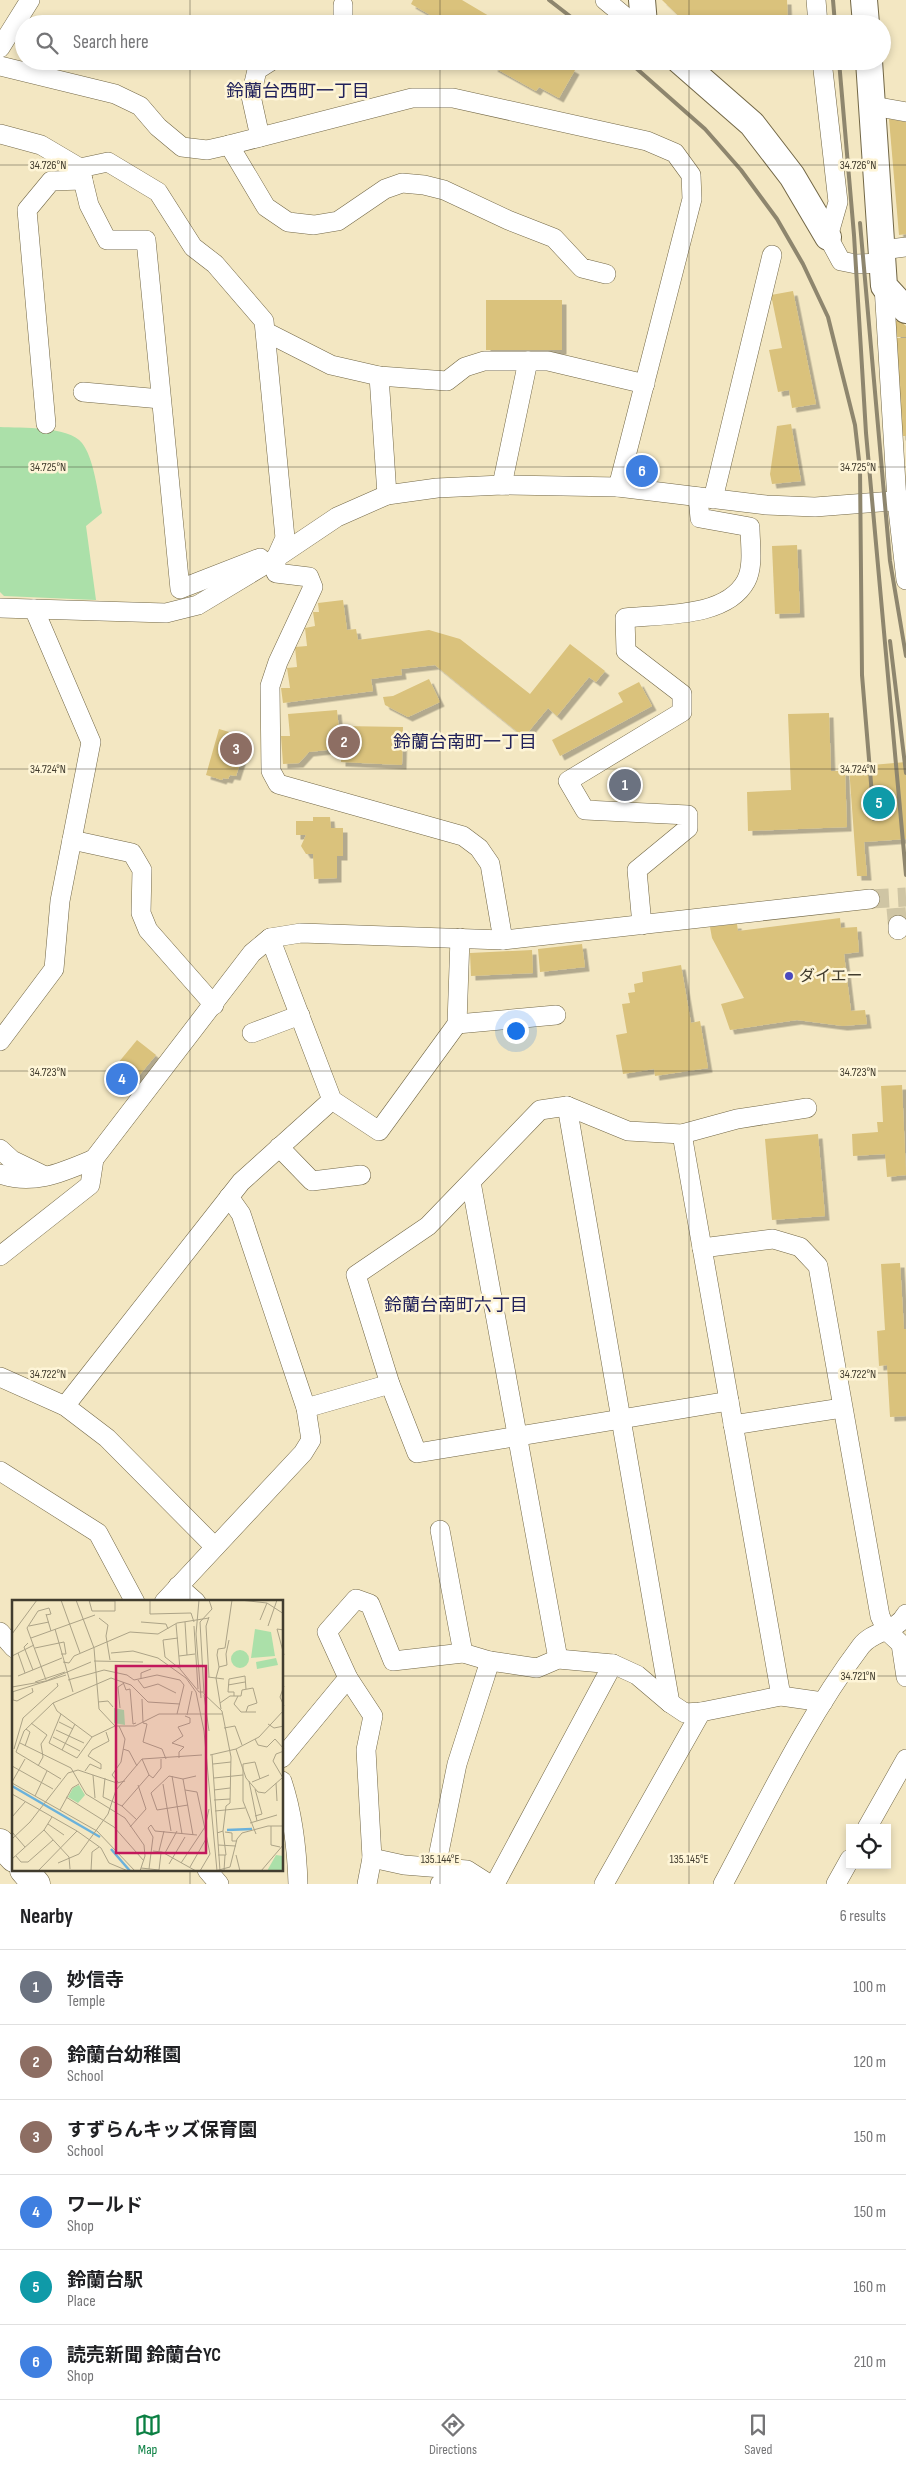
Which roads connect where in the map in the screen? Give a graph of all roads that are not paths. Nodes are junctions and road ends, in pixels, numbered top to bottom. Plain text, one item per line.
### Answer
1 (30, 0) edge
2 (606, 0) edge
3 (642, 0) edge
4 (816, 0) edge
5 (864, 0) edge
6 (343, 5) dead end
7 (21, 15) edge
8 (343, 15) edge
9 (624, 15) edge
10 (643, 15) edge
11 (817, 15) edge
12 (865, 15) edge
13 (15, 24) edge
14 (0, 48) edge
15 (0, 66) edge
16 (15, 70) edge
17 (16, 70) edge
18 (257, 70) edge
19 (690, 70) edge
20 (823, 70) edge
21 (870, 70) edge
22 (873, 106) junction
23 (906, 112) edge
24 (0, 134) edge
25 (260, 137) junction
26 (230, 146) junction
27 (81, 174) junction
28 (828, 237) junction
29 (772, 254) dead end
30 (889, 261) edge
31 (606, 274) dead end
32 (906, 310) edge
33 (266, 332) junction
34 (528, 361) junction
35 (379, 376) junction
36 (645, 384) junction
37 (82, 392) dead end
38 (161, 399) junction
39 (46, 424) dead end
40 (502, 485) junction
41 (618, 487) junction
42 (387, 495) junction
43 (706, 498) junction
44 (901, 501) edge
45 (276, 558) junction
46 (906, 580) edge
47 (0, 608) edge
48 (34, 609) junction
49 (72, 840) junction
50 (870, 899) tunnel mouth
51 (642, 925) junction
52 (270, 938) junction
53 (460, 938) junction
54 (503, 940) junction
55 (214, 1005) junction
56 (300, 1015) junction
57 (556, 1015) dead end
58 (457, 1024) junction
59 (252, 1033) dead end
60 (0, 1041) edge
61 (332, 1100) junction
62 (567, 1106) junction
63 (807, 1108) dead end
64 (682, 1134) junction
65 (279, 1147) junction
66 (0, 1149) edge
67 (94, 1160) junction
68 (0, 1174) edge
69 (362, 1175) dead end
70 (49, 1178) junction
71 (471, 1182) junction
72 (230, 1197) junction
73 (702, 1248) junction
74 (0, 1256) edge
75 (0, 1377) edge
76 (390, 1384) junction
77 (729, 1401) junction
78 (65, 1406) junction
79 (306, 1408) junction
80 (842, 1408) junction
81 (622, 1418) junction
82 (733, 1425) junction
83 (518, 1436) junction
84 (0, 1471) edge
85 (440, 1530) dead end
86 (216, 1547) junction
87 (178, 1586) junction
88 (135, 1600) edge
89 (166, 1600) edge
90 (194, 1600) edge
91 (906, 1614) edge
92 (887, 1630) junction
93 (0, 1632) edge
94 (12, 1646) edge
95 (463, 1653) junction
96 (558, 1659) junction
97 (490, 1661) junction
98 (613, 1664) junction
99 (906, 1677) edge
100 (348, 1678) junction
101 (781, 1696) junction
102 (823, 1702) junction
103 (670, 1703) junction
104 (702, 1712) junction
105 (284, 1756) edge
106 (906, 1759) edge
107 (284, 1787) edge
108 (869, 1824) edge
109 (0, 1843) edge
110 (12, 1856) edge
111 (372, 1858) junction
112 (846, 1866) edge
113 (26, 1872) edge
114 (209, 1872) edge
115 (438, 1875) edge
116 (483, 1881) edge
117 (36, 1884) edge
118 (219, 1884) edge
119 (298, 1884) edge
120 (367, 1884) edge
121 (495, 1884) edge
122 (604, 1884) edge
123 (722, 1884) edge
124 (836, 1884) edge

1 - 7 street
2 - 9 street
3 - 10 street
4 - 11 street
5 - 12 street
6 - 8 street
13 - 14 street
15 - 16 street
17 - 26 street
18 - 25 street
19 - 28 street
20 - 28 street
21 - 22 street
22 - 23 street
22 - 30 street
24 - 27 street
25 - 26 street
25 - 36 street
26 - 31 street
27 - 33 street
27 - 38 street
27 - 39 street
28 - 30 street
29 - 43 street
30 - 32 street
30 - 44 street
33 - 35 street
33 - 45 street
34 - 35 street
34 - 36 street
34 - 40 street
35 - 42 street
36 - 41 street
37 - 38 street
38 - 45 street
40 - 41 street
40 - 42 street
41 - 43 street
42 - 45 street
43 - 44 street
43 - 51 street
44 - 46 street
45 - 48 street
45 - 54 street
47 - 48 street
48 - 49 street
49 - 55 street
49 - 60 street
50 - 51 street
51 - 54 street
52 - 53 street
52 - 55 street
52 - 56 street
53 - 54 street
53 - 58 street
55 - 67 street
56 - 59 street
56 - 61 street
57 - 58 street
58 - 61 street
61 - 65 street
62 - 64 street
62 - 71 street
62 - 81 street
63 - 64 street
64 - 73 street
65 - 69 street
65 - 72 street
66 - 70 street
67 - 70 street
67 - 74 street
68 - 70 street
71 - 76 street
71 - 83 street
72 - 78 street
72 - 79 street
73 - 77 street
73 - 80 street
75 - 78 street
76 - 79 street
76 - 83 street
77 - 81 street
77 - 82 street
78 - 86 street
79 - 86 street
80 - 82 street
80 - 92 street
81 - 83 street
81 - 103 street
82 - 101 street
83 - 96 street
84 - 88 street
85 - 95 street
86 - 87 street
87 - 89 street
87 - 90 street
91 - 92 street
92 - 99 street
92 - 102 street
93 - 94 street
95 - 97 street
95 - 100 street
96 - 97 street
96 - 98 street
97 - 115 street
98 - 103 street
98 - 121 street
100 - 105 street
100 - 111 street
101 - 102 street
101 - 104 street
102 - 123 street
103 - 104 street
104 - 122 street
106 - 108 street
107 - 119 street
109 - 110 main road
111 - 115 street
111 - 120 street
112 - 124 street
113 - 117 main road
114 - 118 street
115 - 116 street

